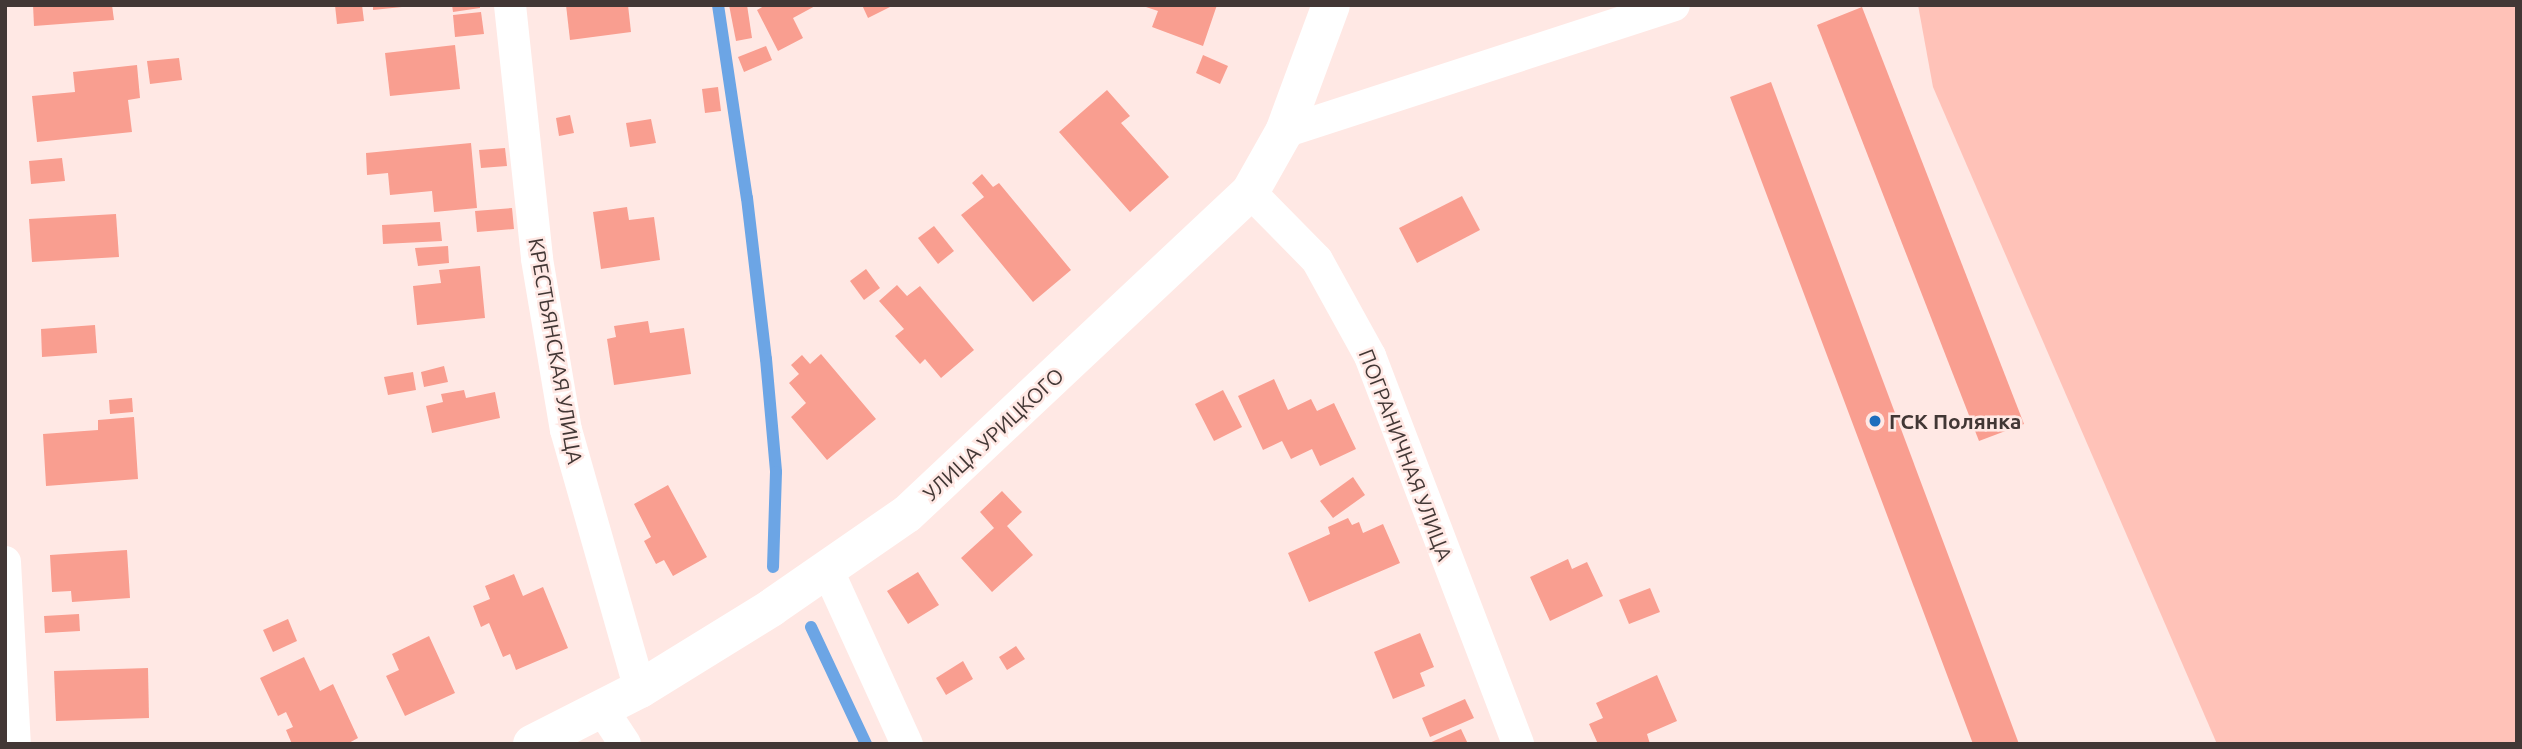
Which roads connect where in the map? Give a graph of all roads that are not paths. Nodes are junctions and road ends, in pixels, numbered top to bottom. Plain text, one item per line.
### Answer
1 (510, 5) edge
2 (1331, 5) edge
3 (1674, 5) edge
4 (1633, 12) edge
5 (1284, 132) junction
6 (1250, 192) junction
7 (5, 562) edge
8 (828, 571) junction
9 (639, 689) junction
10 (602, 709) junction
11 (11, 735) edge
12 (532, 744) edge
13 (625, 744) edge
14 (907, 744) edge
15 (1518, 744) edge

1 - 9 street, КРЕСТЬЯНСКАЯ УЛИЦА
2 - 5 main road, УЛИЦА УРИЦКОГО
3 - 4 street
4 - 5 street
5 - 6 main road, УЛИЦА УРИЦКОГО
6 - 8 main road, УЛИЦА УРИЦКОГО
6 - 15 street, ПОГРАНИЧНАЯ УЛИЦА
7 - 11 street
8 - 9 main road, УЛИЦА УРИЦКОГО
8 - 14 street
9 - 10 main road, УЛИЦА УРИЦКОГО
10 - 12 main road, УЛИЦА УРИЦКОГО
10 - 13 street

